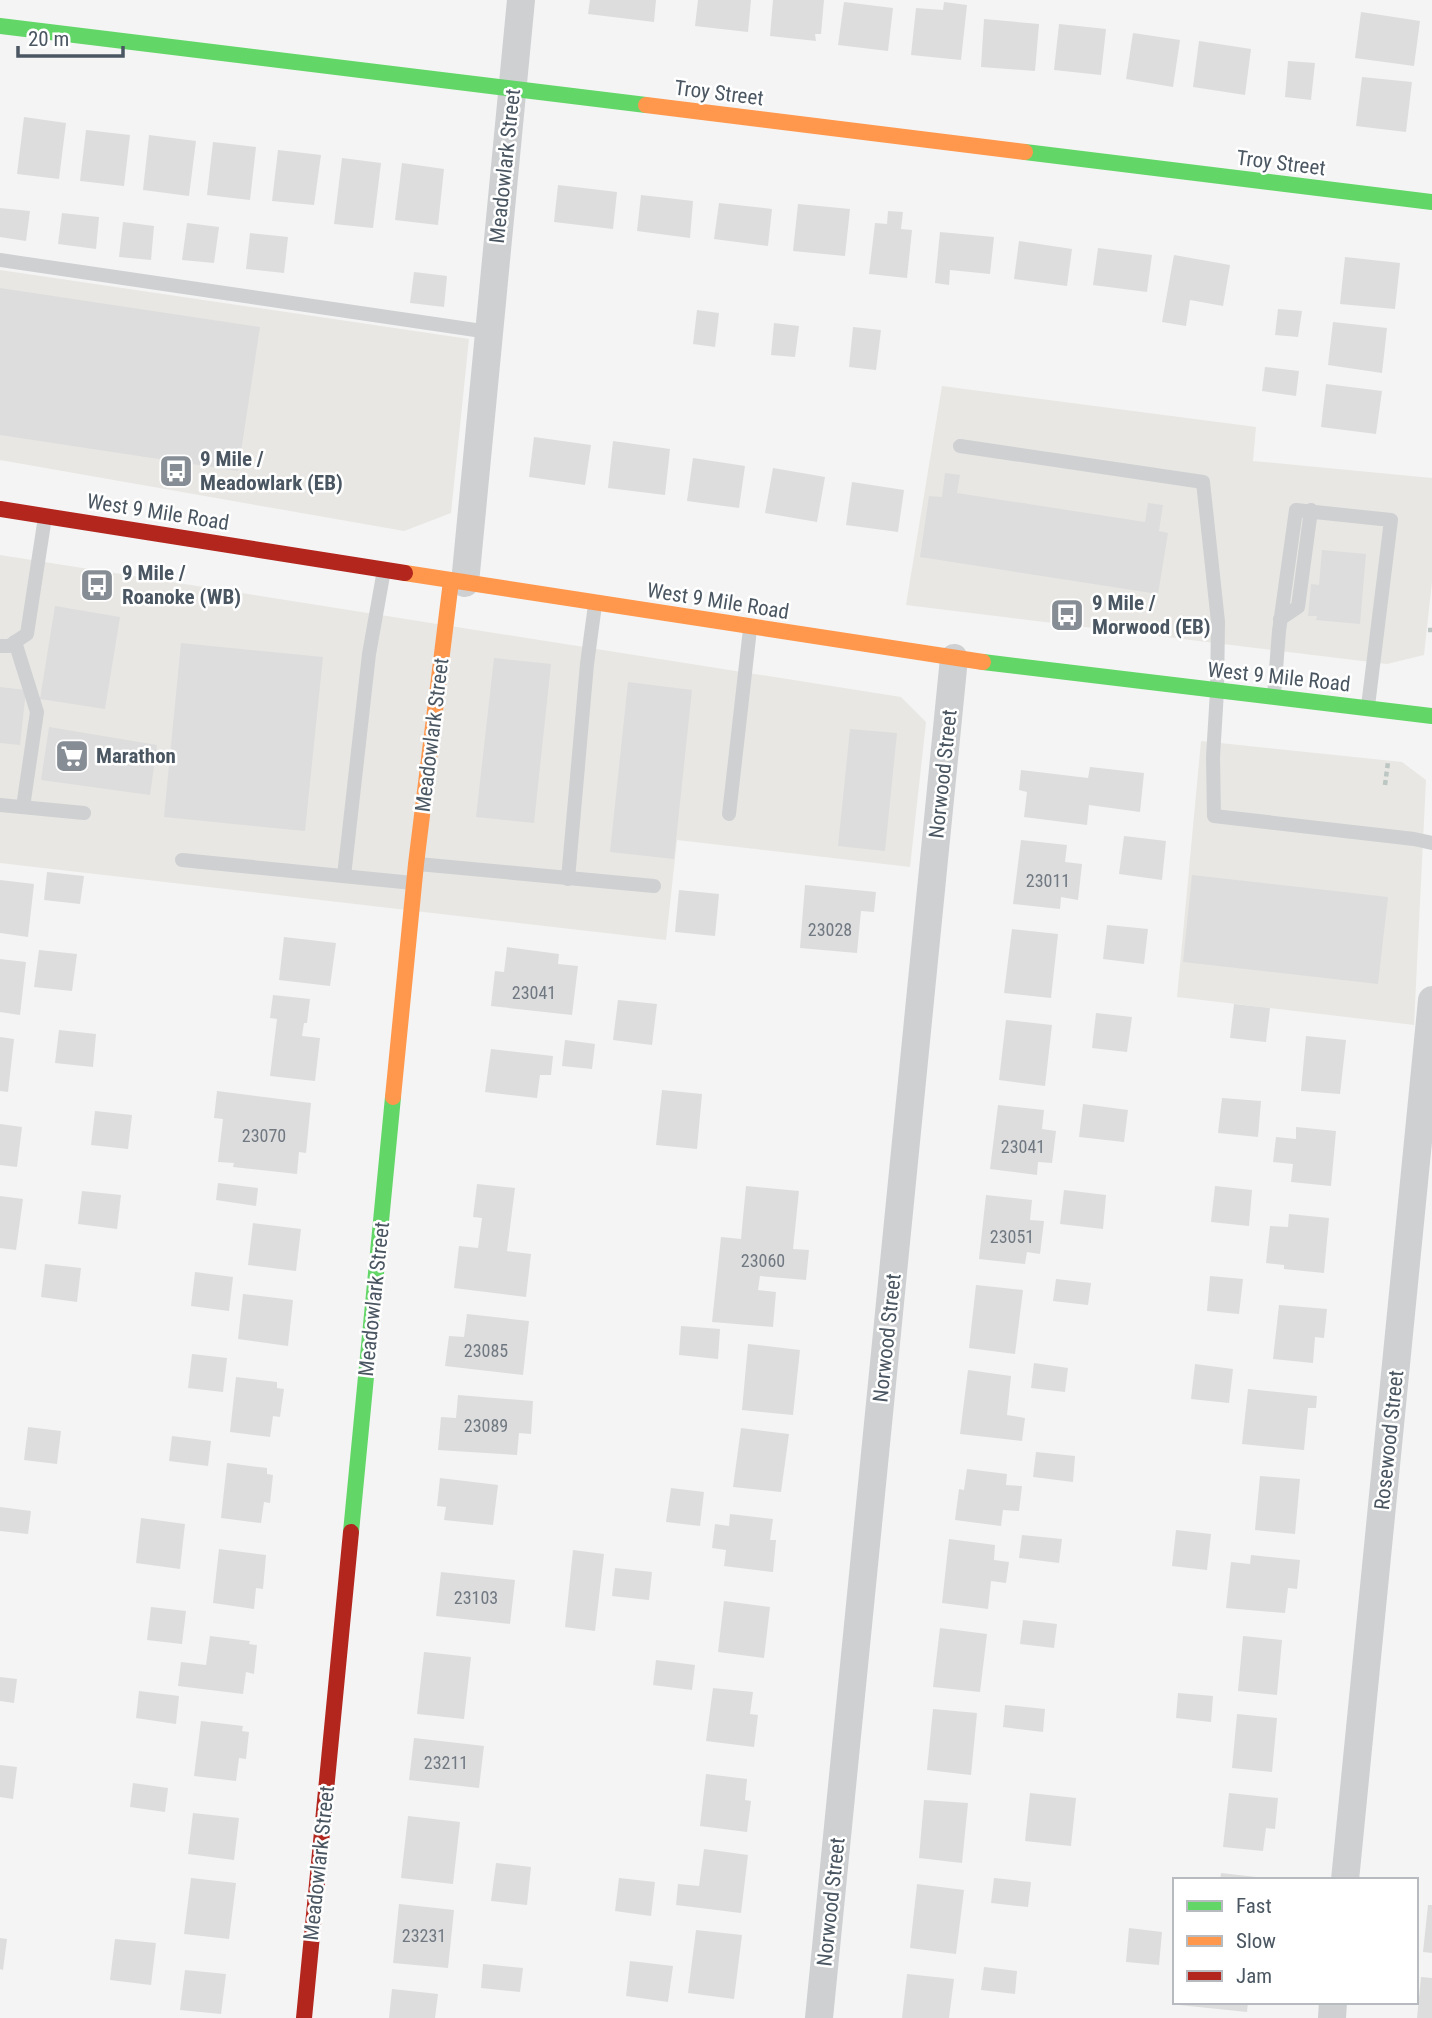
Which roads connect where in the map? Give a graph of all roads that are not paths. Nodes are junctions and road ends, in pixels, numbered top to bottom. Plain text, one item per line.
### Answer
1 (521, 0) edge
2 (0, 26) edge
3 (513, 89) junction
4 (1432, 202) edge
5 (0, 260) edge
6 (489, 332) junction
7 (960, 446) dead end
8 (0, 509) edge
9 (45, 516) junction
10 (385, 569) junction
11 (458, 582) junction
12 (596, 604) junction
13 (750, 627) junction
14 (15, 642) junction
15 (0, 646) edge
16 (954, 658) junction
17 (1217, 691) junction
18 (1274, 699) junction
19 (1368, 708) junction
20 (1432, 716) edge
21 (0, 804) edge
22 (23, 807) junction
23 (84, 813) dead end
24 (729, 814) dead end
25 (1432, 843) edge
26 (182, 860) dead end
27 (416, 864) junction
28 (344, 876) junction
29 (568, 879) junction
30 (415, 883) junction
31 (653, 886) dead end
32 (1432, 1000) edge
33 (1345, 1878) edge
34 (304, 2018) edge
35 (819, 2018) edge

1 - 3 street, Meadowlark Street
2 - 3 street, Troy Street
3 - 4 street, Troy Street
3 - 6 street, Meadowlark Street
5 - 6 lane
6 - 11 street, Meadowlark Street
7 - 17 lane
8 - 9 street, West 9 Mile Road
9 - 10 street, West 9 Mile Road
9 - 14 lane
10 - 11 street, West 9 Mile Road
10 - 28 lane
11 - 12 street, West 9 Mile Road
11 - 27 street, Meadowlark Street
12 - 13 street, West 9 Mile Road
12 - 29 lane
13 - 16 street, West 9 Mile Road
13 - 24 lane
14 - 15 lane
14 - 22 lane
16 - 17 street, West 9 Mile Road
16 - 35 street, Norwood Street
17 - 18 street, West 9 Mile Road
17 - 25 lane
18 - 19 street, West 9 Mile Road
18 - 19 lane
19 - 20 street, West 9 Mile Road
21 - 22 lane
22 - 23 lane
26 - 28 lane
27 - 29 lane
27 - 30 street, Meadowlark Street
28 - 30 lane
29 - 31 lane
30 - 34 street, Meadowlark Street
32 - 33 street, Rosewood Street

